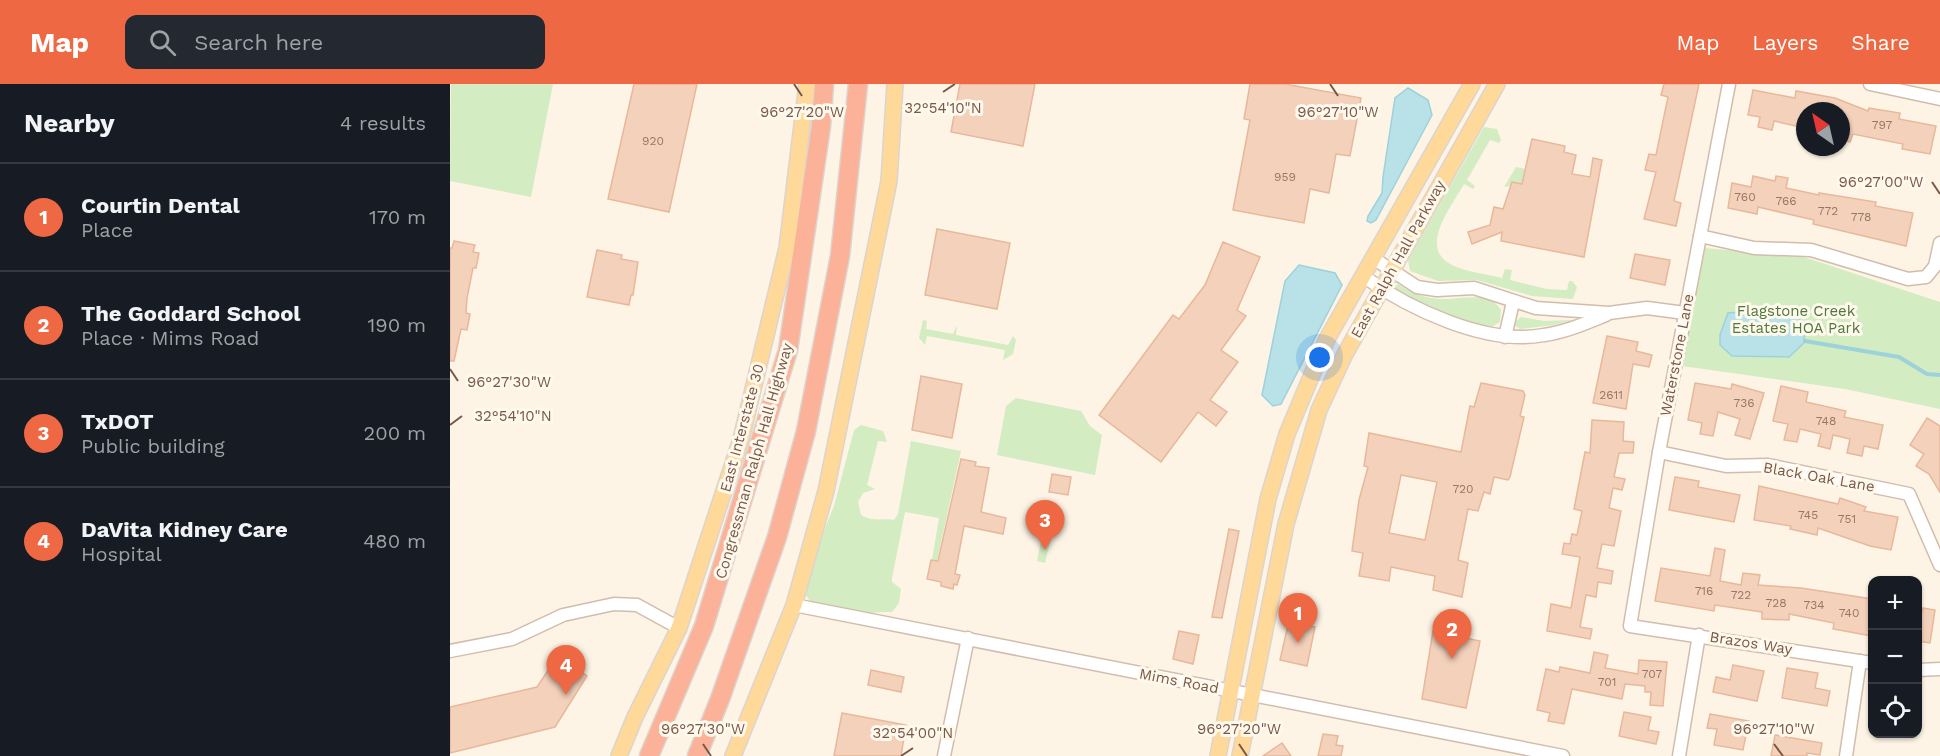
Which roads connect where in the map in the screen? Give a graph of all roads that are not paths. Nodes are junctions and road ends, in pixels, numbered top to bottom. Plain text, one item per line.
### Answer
1 (807, 84) edge
2 (824, 84) edge
3 (858, 84) edge
4 (895, 84) edge
5 (1472, 84) edge
6 (1497, 84) edge
7 (1729, 84) edge
8 (1870, 84) edge
9 (1940, 99) edge
10 (1700, 236) junction
11 (1940, 243) edge
12 (1373, 258) junction
13 (1392, 271) junction
14 (1364, 276) junction
15 (1381, 289) junction
16 (1513, 302) junction
17 (1609, 313) junction
18 (1685, 313) junction
19 (1505, 337) junction
20 (1659, 452) junction
21 (1940, 565) edge
22 (722, 571) junction
23 (794, 605) junction
24 (1630, 626) joint
25 (679, 628) junction
26 (1699, 635) junction
27 (968, 638) junction
28 (450, 651) edge
29 (1866, 662) edge
30 (1940, 669) edge
31 (1922, 670) edge
32 (1231, 691) junction
33 (1252, 695) junction
34 (619, 756) edge
35 (640, 756) edge
36 (649, 756) edge
37 (698, 756) edge
38 (733, 756) edge
39 (944, 756) edge
40 (1218, 756) edge
41 (1240, 756) edge
42 (1563, 756) edge
43 (1679, 756) edge
44 (1846, 756) edge

1 - 25 main road, East Interstate 30
2 - 22 highway, Congressman Ralph Hall Highway
3 - 37 highway
4 - 23 main road
5 - 12 main road, East Ralph Hall Parkway
6 - 13 main road, East Ralph Hall Parkway
7 - 10 street, Waterstone Lane
8 - 9 street
10 - 11 street
10 - 18 street, Waterstone Lane
12 - 13 street
12 - 14 main road, East Ralph Hall Parkway
13 - 15 main road, East Ralph Hall Parkway
13 - 16 street
14 - 15 street
14 - 32 main road, East Ralph Hall Parkway
15 - 19 street
15 - 33 main road, East Ralph Hall Parkway
16 - 17 street
16 - 19 street
17 - 18 street
17 - 19 street
18 - 20 street, Waterstone Lane
20 - 21 street, Black Oak Lane
20 - 24 street, Waterstone Lane
22 - 35 highway
22 - 36 highway, Congressman Ralph Hall Highway
23 - 27 street, Mims Road
23 - 38 main road
24 - 26 street, Brazos Way
25 - 28 street
25 - 34 main road, East Interstate 30
26 - 29 street, Brazos Way
26 - 43 street
27 - 32 street, Mims Road
27 - 39 street
29 - 44 street
30 - 31 street
32 - 33 street, Mims Road
32 - 40 main road, East Ralph Hall Parkway
33 - 41 main road, East Ralph Hall Parkway
33 - 42 street, Mims Road

